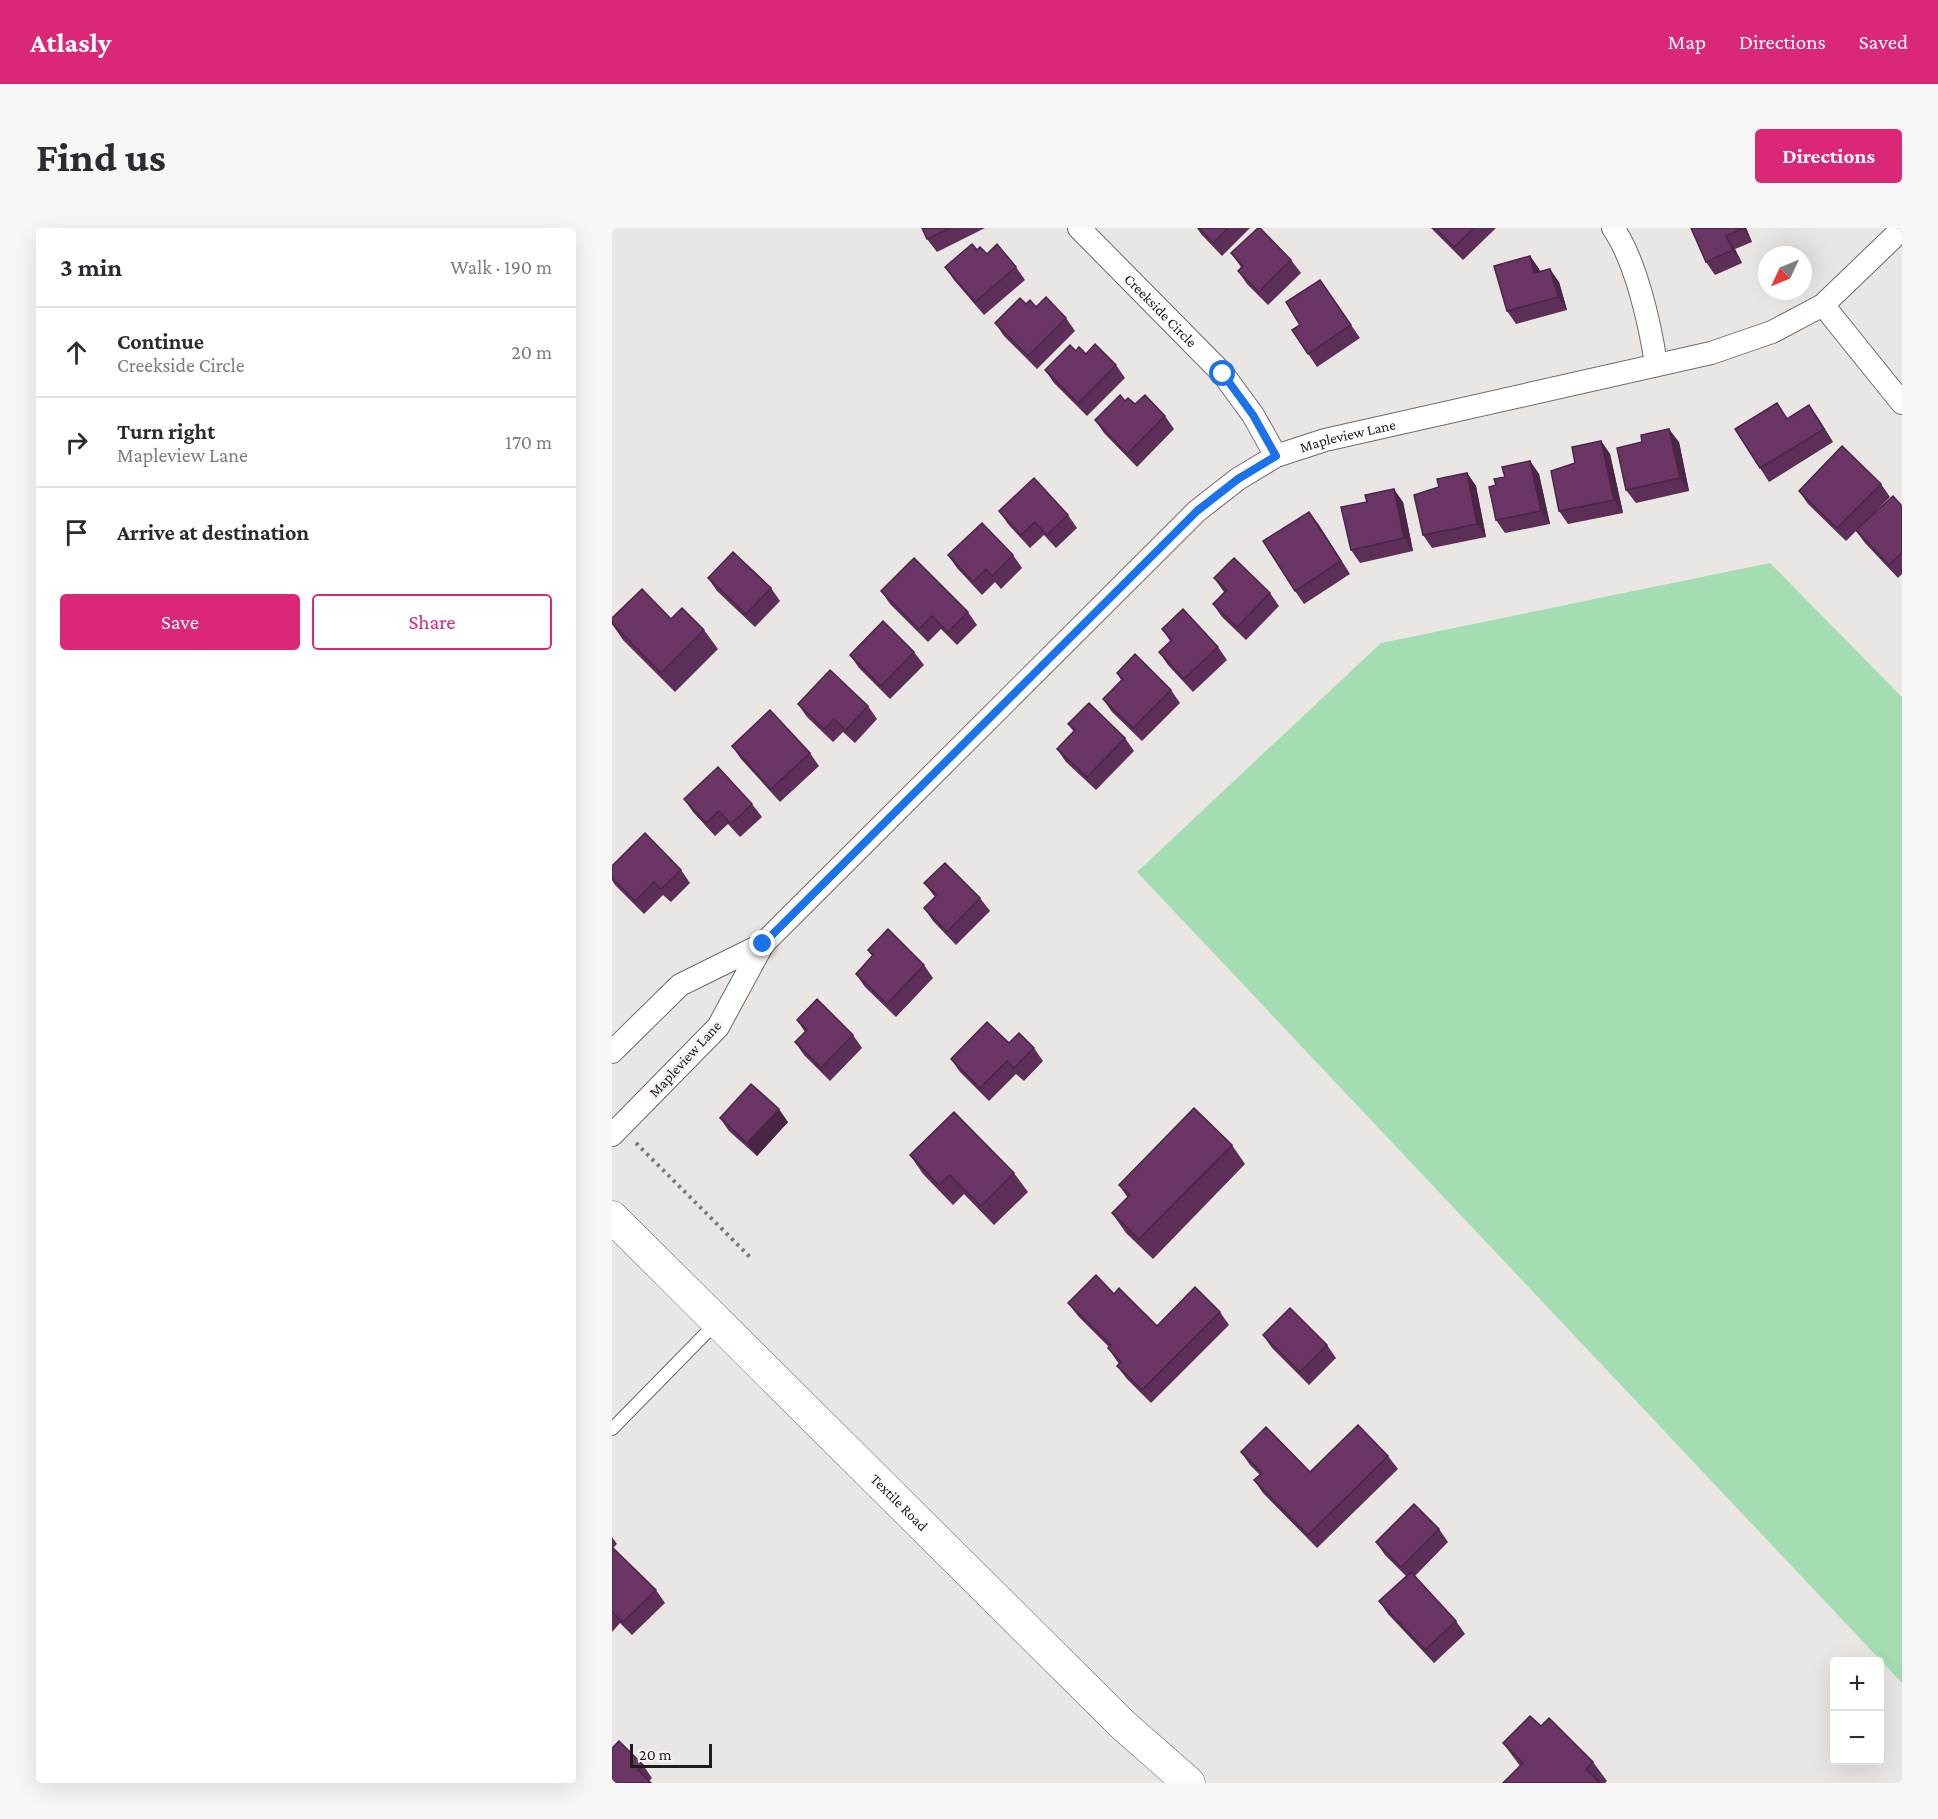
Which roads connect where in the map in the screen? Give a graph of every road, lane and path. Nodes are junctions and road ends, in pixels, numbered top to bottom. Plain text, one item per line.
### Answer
1 (1079, 228) edge
2 (1613, 228) edge
3 (1902, 229) edge
4 (1823, 304) junction
5 (1656, 364) junction
6 (1902, 403) edge
7 (1276, 456) junction
8 (763, 944) junction
9 (612, 1052) edge
10 (616, 1131) edge
11 (612, 1217) edge
12 (752, 1259) dead end
13 (717, 1322) junction
14 (612, 1429) edge
15 (1190, 1783) edge

1 - 7 street, Creekside Circle
2 - 5 street
3 - 4 street, Mapleview Lane
4 - 5 street, Mapleview Lane
4 - 6 street
5 - 7 street, Mapleview Lane
7 - 8 street, Mapleview Lane
8 - 9 street, Mapleview Lane
8 - 10 street, Mapleview Lane
10 - 12 path
11 - 13 main road, Textile Road
13 - 14 lane
13 - 15 main road, Textile Road

